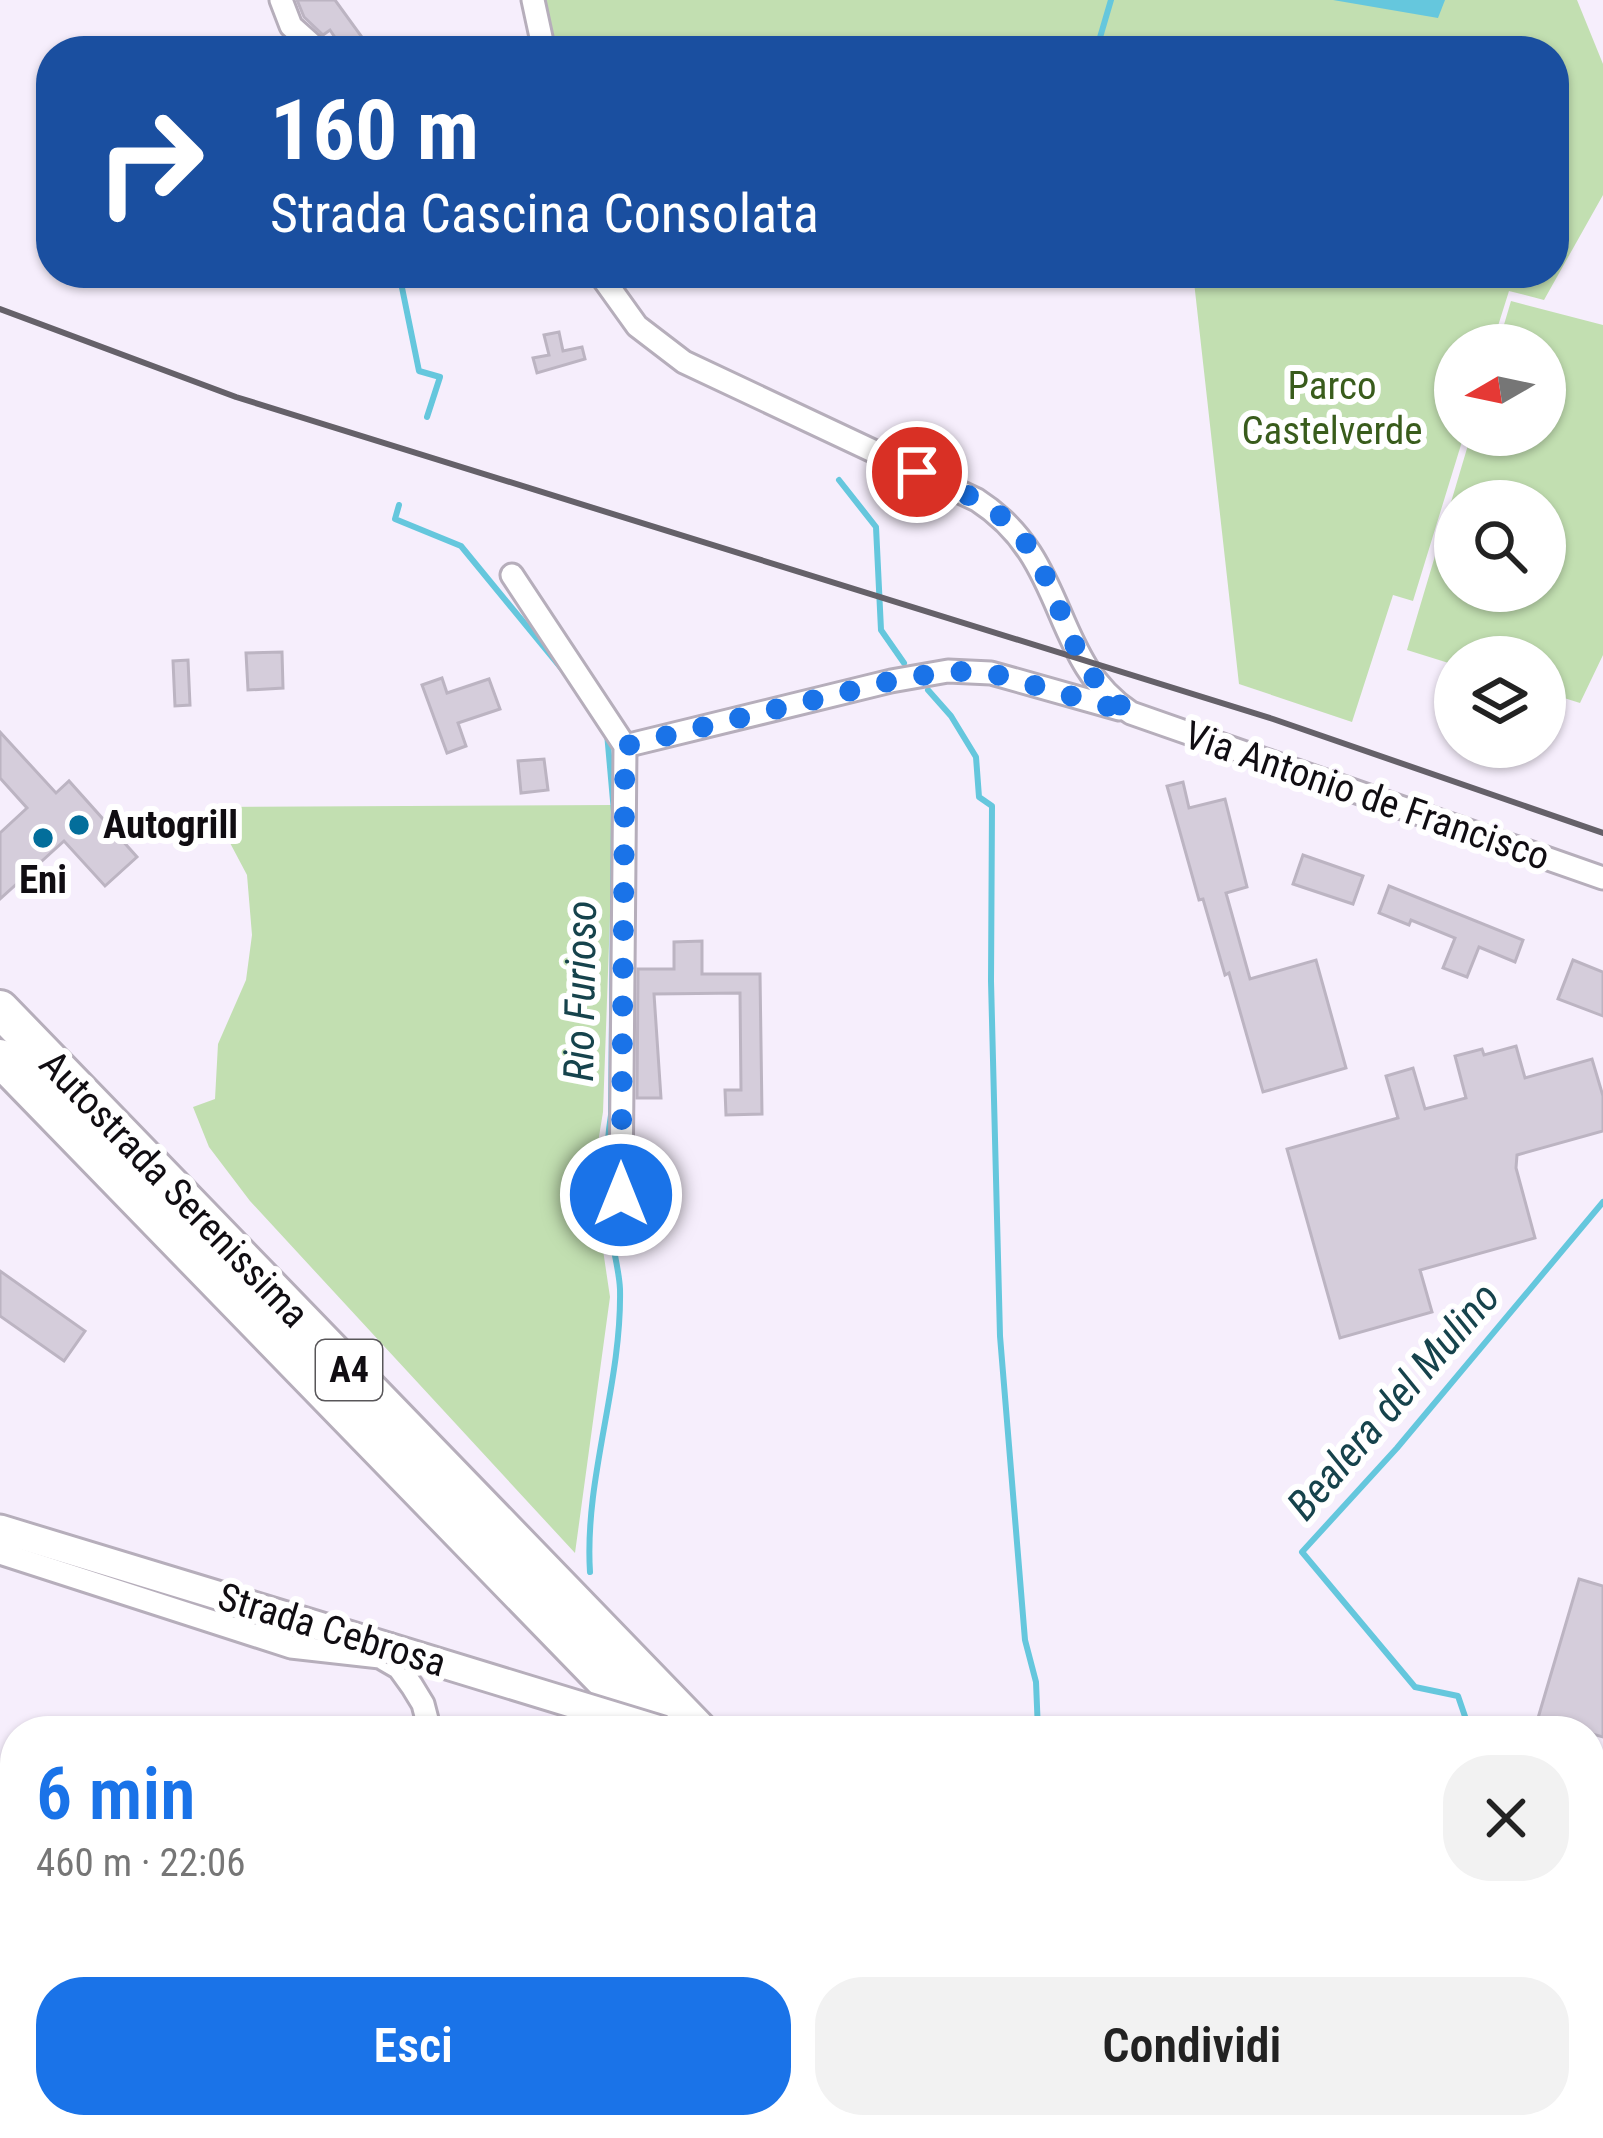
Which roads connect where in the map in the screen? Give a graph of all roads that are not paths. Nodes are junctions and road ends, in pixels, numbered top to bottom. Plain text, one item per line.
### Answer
1 (281, 0) edge
2 (533, 0) edge
3 (302, 36) edge
4 (541, 36) edge
5 (609, 288) edge
6 (512, 575) dead end
7 (1131, 713) junction
8 (625, 746) junction
9 (1603, 878) edge
10 (0, 1009) edge
11 (0, 1058) edge
12 (621, 1195) dead end
13 (0, 1528) edge
14 (0, 1553) edge
15 (607, 1683) junction
16 (426, 1716) edge
17 (614, 1716) edge
18 (628, 1716) edge
19 (639, 1716) edge
20 (684, 1716) edge

1 - 3 street
2 - 4 street
5 - 7 street, Via Antonio de Francisco
6 - 8 street
7 - 8 street
7 - 9 street, Via Antonio de Francisco
8 - 12 street
10 - 20 highway, Autostrada Serenissima / A4
11 - 15 highway, Autostrada Serenissima / A4
13 - 17 main road, Strada Cebrosa, bridge
14 - 16 street
15 - 18 highway
15 - 19 highway, Autostrada Serenissima / A4

